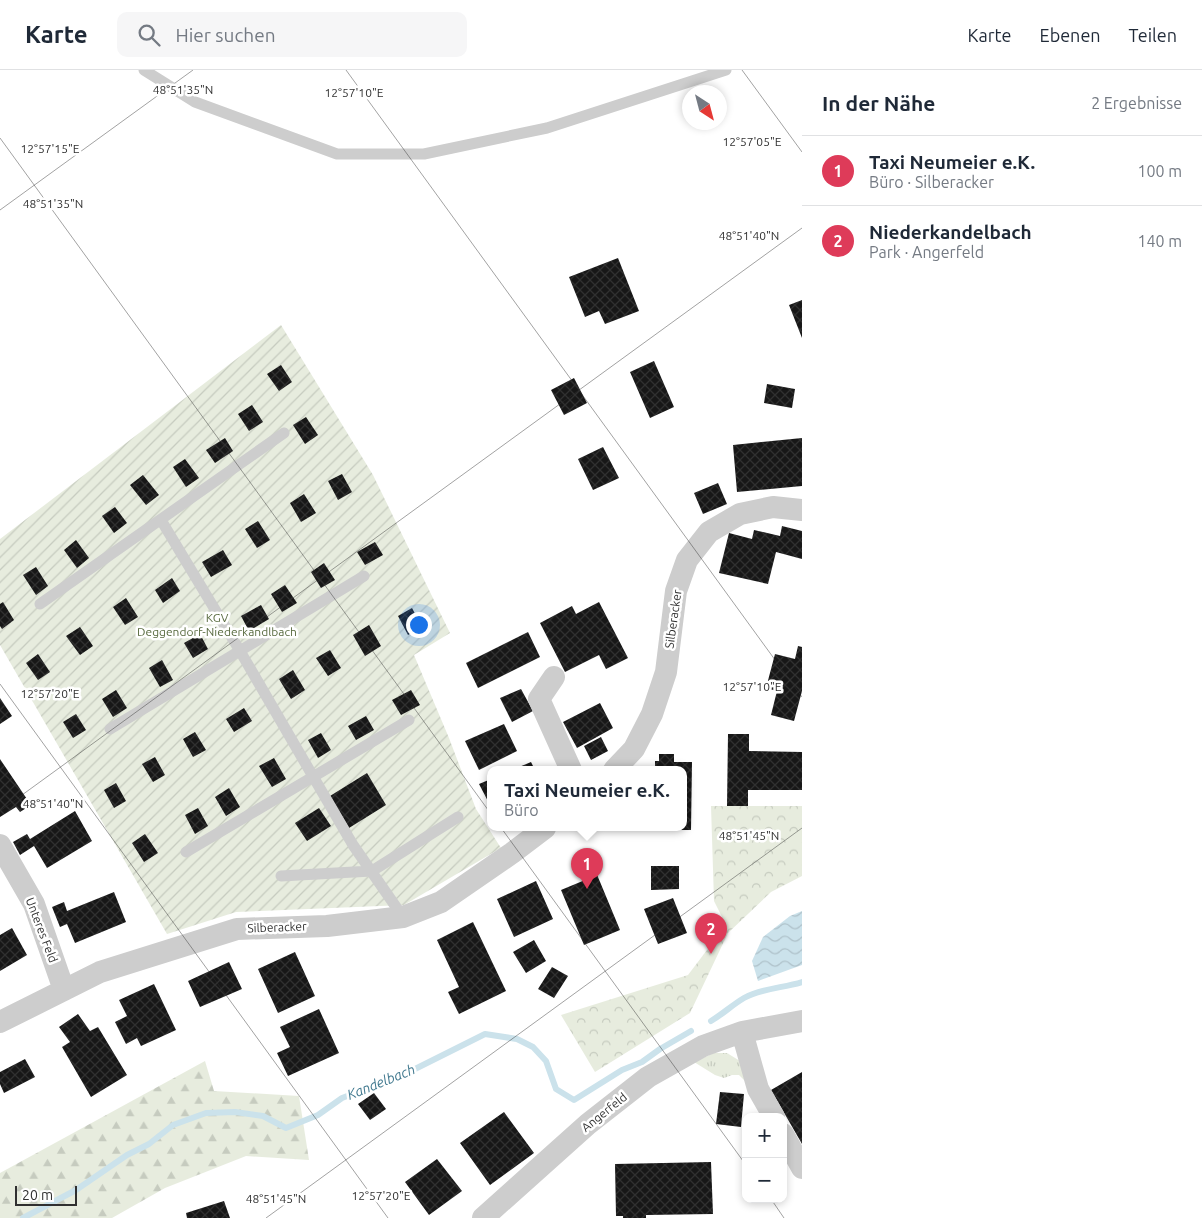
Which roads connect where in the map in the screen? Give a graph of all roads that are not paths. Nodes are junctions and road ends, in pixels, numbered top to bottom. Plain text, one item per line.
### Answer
1 (144, 70) edge
2 (726, 70) edge
3 (284, 433) dead end
4 (802, 510) edge
5 (161, 520) junction
6 (364, 576) dead end
7 (40, 604) dead end
8 (240, 651) junction
9 (554, 678) dead end
10 (410, 720) dead end
11 (110, 729) dead end
12 (569, 766) edge
13 (618, 766) edge
14 (314, 777) junction
15 (458, 817) dead end
16 (541, 831) edge
17 (0, 845) edge
18 (186, 852) dead end
19 (372, 871) junction
20 (281, 876) dead end
21 (402, 917) junction
22 (64, 990) junction
23 (802, 1021) edge
24 (0, 1022) edge
25 (742, 1032) junction
26 (772, 1113) edge
27 (787, 1141) edge
28 (802, 1168) edge
29 (483, 1218) edge

1 - 2 lane
3 - 5 lane
4 - 13 street, Silberacker
5 - 7 lane
5 - 8 lane
6 - 8 lane
8 - 11 lane
8 - 14 lane
9 - 12 street
10 - 14 lane
14 - 18 lane
14 - 19 lane
15 - 19 lane
16 - 21 street, Silberacker
17 - 22 street, Unteres Feld
19 - 20 lane
19 - 21 lane
21 - 22 street, Silberacker
22 - 24 street, Silberacker
23 - 25 street, Angerfeld
25 - 26 street
25 - 29 street, Angerfeld
27 - 28 street

